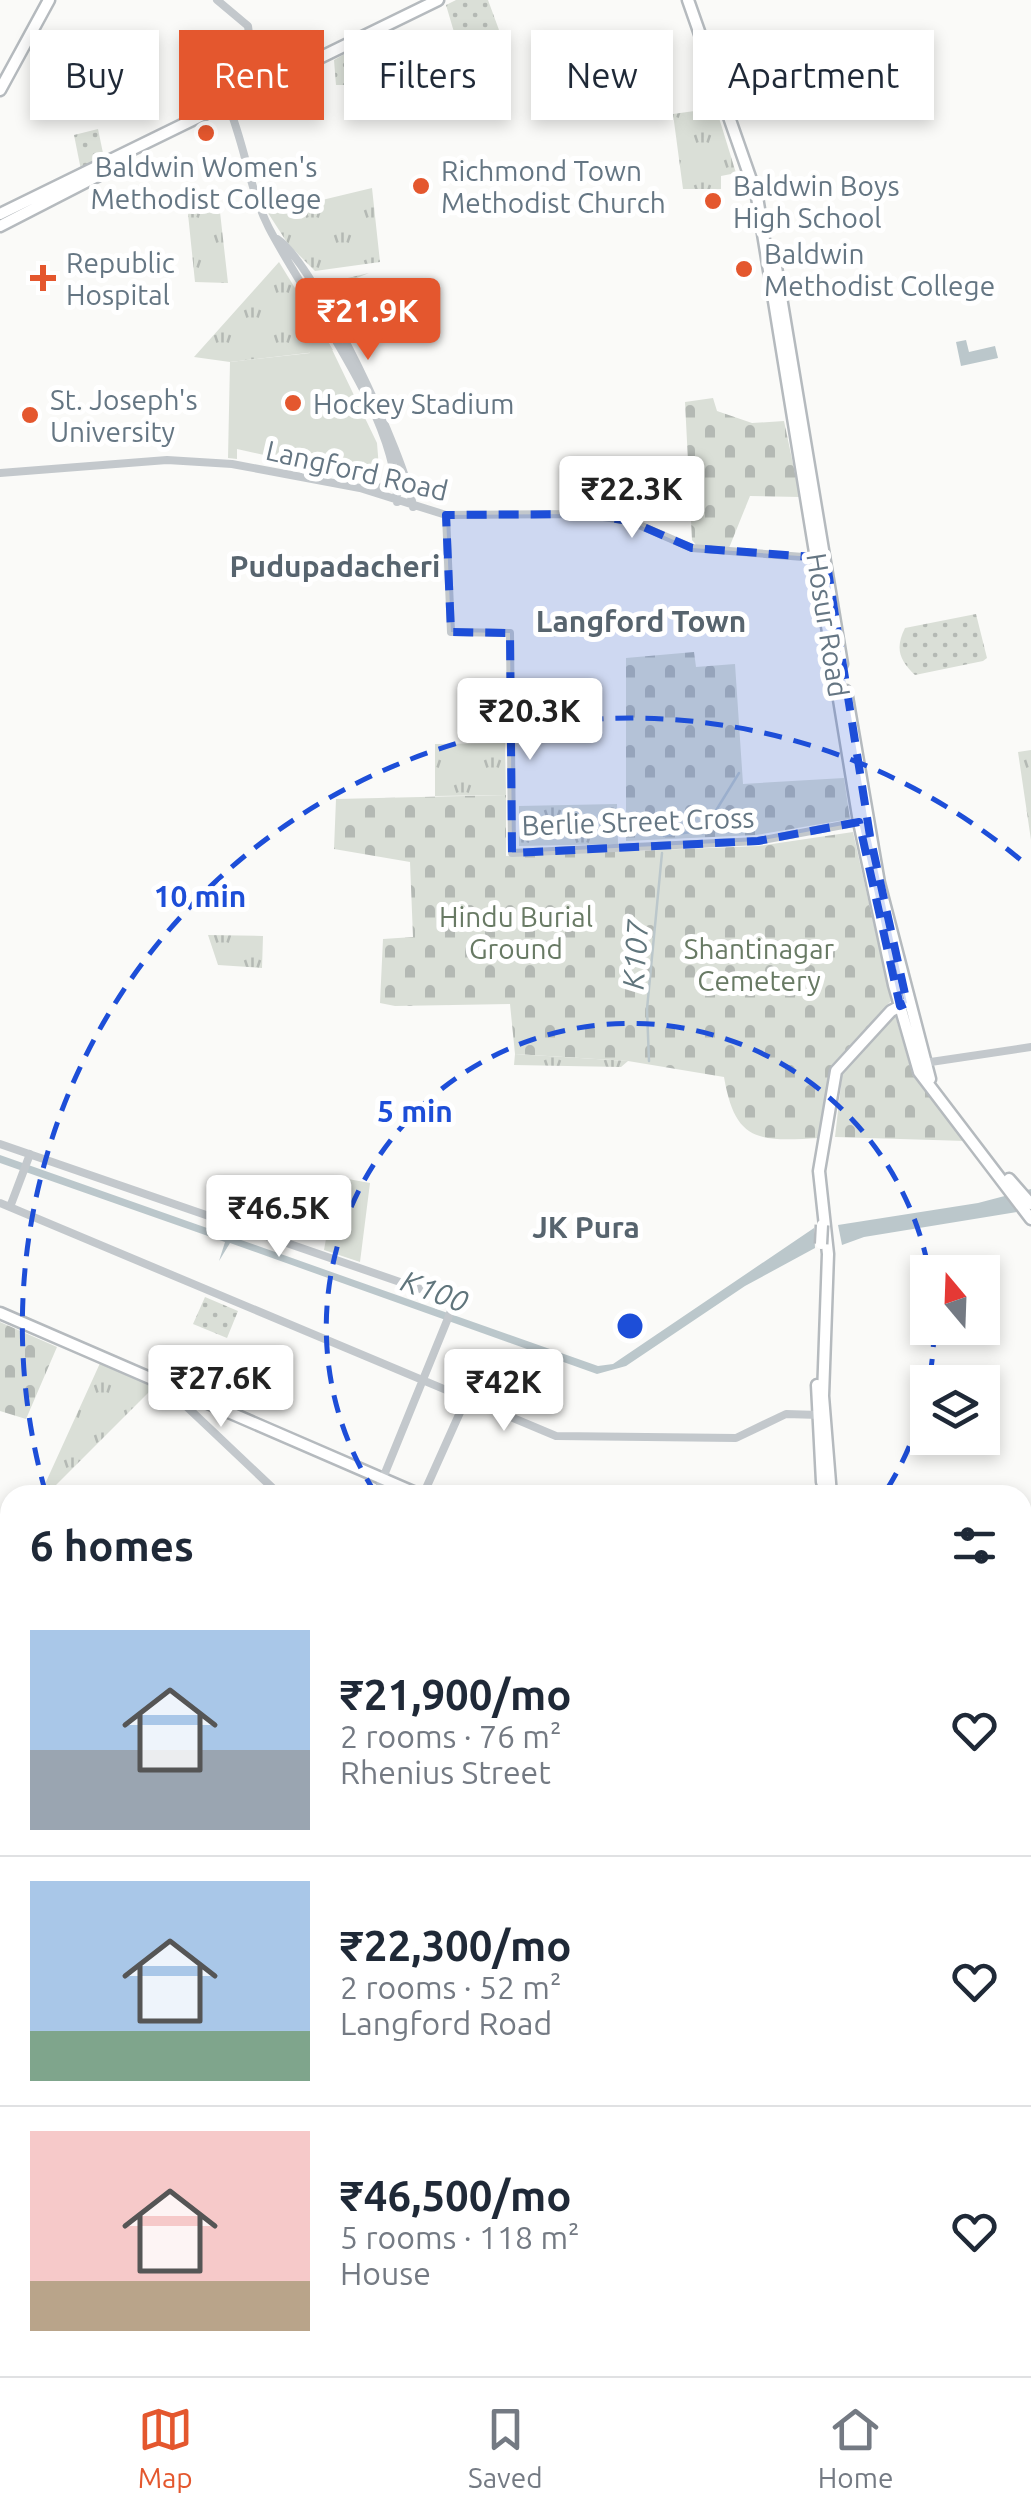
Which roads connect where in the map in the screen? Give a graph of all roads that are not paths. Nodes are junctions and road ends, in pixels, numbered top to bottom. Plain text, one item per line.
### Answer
1 (49, 0) edge
2 (217, 0) edge
3 (438, 0) edge
4 (692, 0) edge
5 (248, 30) edge
6 (324, 57) edge
7 (0, 90) edge
8 (198, 120) edge
9 (233, 120) edge
10 (113, 162) junction
11 (0, 220) edge
12 (0, 473) edge
13 (401, 473) junction
14 (356, 490) junction
15 (375, 492) junction
16 (386, 498) junction
17 (397, 502) junction
18 (413, 507) junction
19 (446, 516) junction
20 (822, 558) junction
21 (859, 822) junction
22 (904, 1004) junction
23 (1031, 1047) edge
24 (924, 1063) junction
25 (0, 1144) edge
26 (27, 1162) junction
27 (0, 1203) edge
28 (1031, 1204) edge
29 (10, 1208) junction
30 (1031, 1220) edge
31 (0, 1313) edge
32 (426, 1382) junction
33 (162, 1384) junction
34 (466, 1399) junction
35 (820, 1415) junction
36 (383, 1478) junction
37 (269, 1485) edge
38 (380, 1485) edge
39 (399, 1485) edge
40 (427, 1485) edge
41 (827, 1485) edge
42 (827, 1485) edge

1 - 7 main road
2 - 5 street
3 - 6 main road
4 - 20 main road, Hosur Road
8 - 10 main road
9 - 13 street
10 - 11 main road
10 - 11 main road
12 - 14 street, Langford Road
13 - 15 street
13 - 17 street
13 - 18 street
14 - 15 street, Langford Road
14 - 16 street
15 - 16 street, Langford Road
16 - 17 street, Langford Road
17 - 18 street, Langford Road
18 - 19 street, Langford Road
19 - 20 street, Langford Road
19 - 21 street, Berlie Street Cross
20 - 21 main road, Hosur Road
20 - 22 main road, Hosur Road
21 - 22 main road, Hosur Road
22 - 24 main road, Hosur Road
22 - 30 main road, Hosur Road
22 - 35 main road, bridge
23 - 24 street
24 - 28 main road, Hosur Road
25 - 26 street
26 - 29 street
26 - 32 street
27 - 29 street
29 - 32 street
31 - 33 main road
32 - 34 street
32 - 36 street
33 - 36 main road
33 - 37 street
34 - 35 street
34 - 40 street
35 - 41 main road
35 - 42 main road
36 - 38 street
36 - 39 main road

